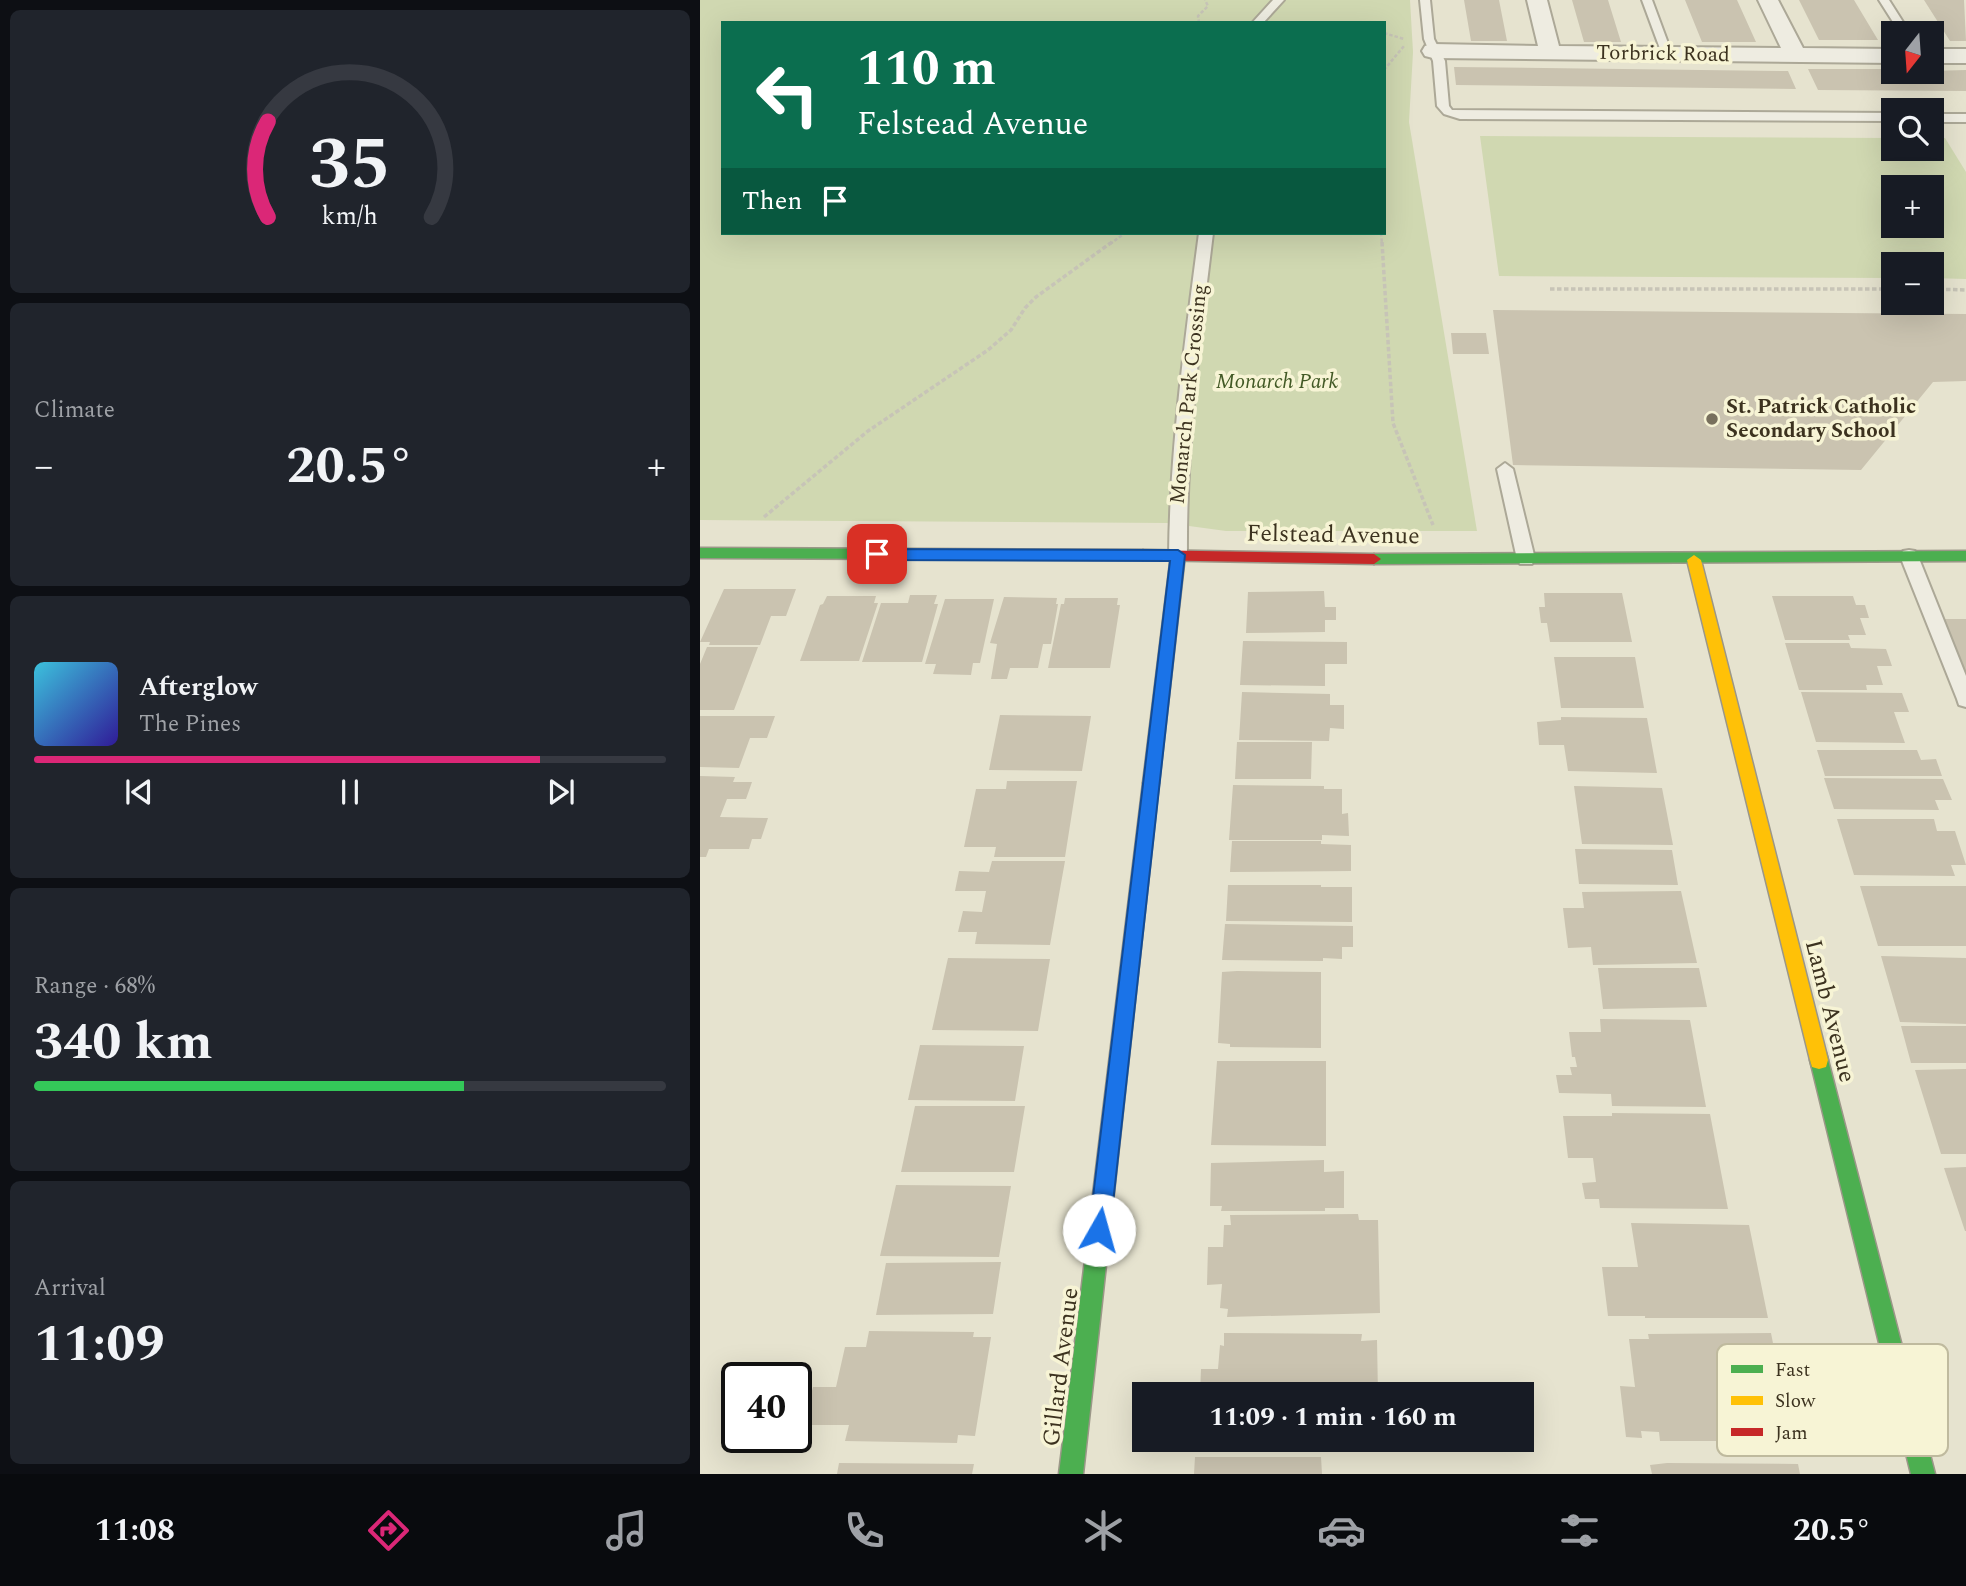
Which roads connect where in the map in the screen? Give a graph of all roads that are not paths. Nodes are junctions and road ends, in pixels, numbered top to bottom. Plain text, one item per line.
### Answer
1 (1279, 0) edge
2 (1425, 0) edge
3 (1537, 0) edge
4 (1647, 0) edge
5 (1768, 0) edge
6 (1884, 0) edge
7 (1259, 21) edge
8 (1897, 21) edge
9 (1433, 51) junction
10 (1550, 52) junction
11 (1667, 54) junction
12 (1795, 55) junction
13 (1881, 56) edge
14 (1944, 56) edge
15 (1966, 56) edge
16 (1881, 117) edge
17 (1944, 118) edge
18 (1966, 118) edge
19 (1206, 235) edge
20 (1505, 469) dead end
21 (700, 553) edge
22 (1178, 555) junction
23 (1909, 556) junction
24 (1966, 556) edge
25 (1526, 559) junction
26 (1694, 560) junction
27 (1966, 699) edge
28 (1890, 1344) edge
29 (1918, 1456) edge
30 (1071, 1474) edge
31 (1923, 1474) edge

1 - 7 lane
2 - 9 lane
3 - 10 street
4 - 11 lane
5 - 12 street
6 - 8 lane
9 - 10 street, Torbrick Road
9 - 16 lane
10 - 11 street, Torbrick Road
11 - 12 street, Torbrick Road
12 - 13 street, Torbrick Road
14 - 15 street
17 - 18 lane
19 - 22 lane, Monarch Park Crossing
20 - 25 lane
21 - 22 street, Felstead Avenue
22 - 25 street, Felstead Avenue
22 - 30 street, Gillard Avenue
23 - 24 street, Felstead Avenue
23 - 26 street, Felstead Avenue
23 - 27 lane
25 - 26 street, Felstead Avenue
26 - 28 street, Lamb Avenue
29 - 31 street, Lamb Avenue

